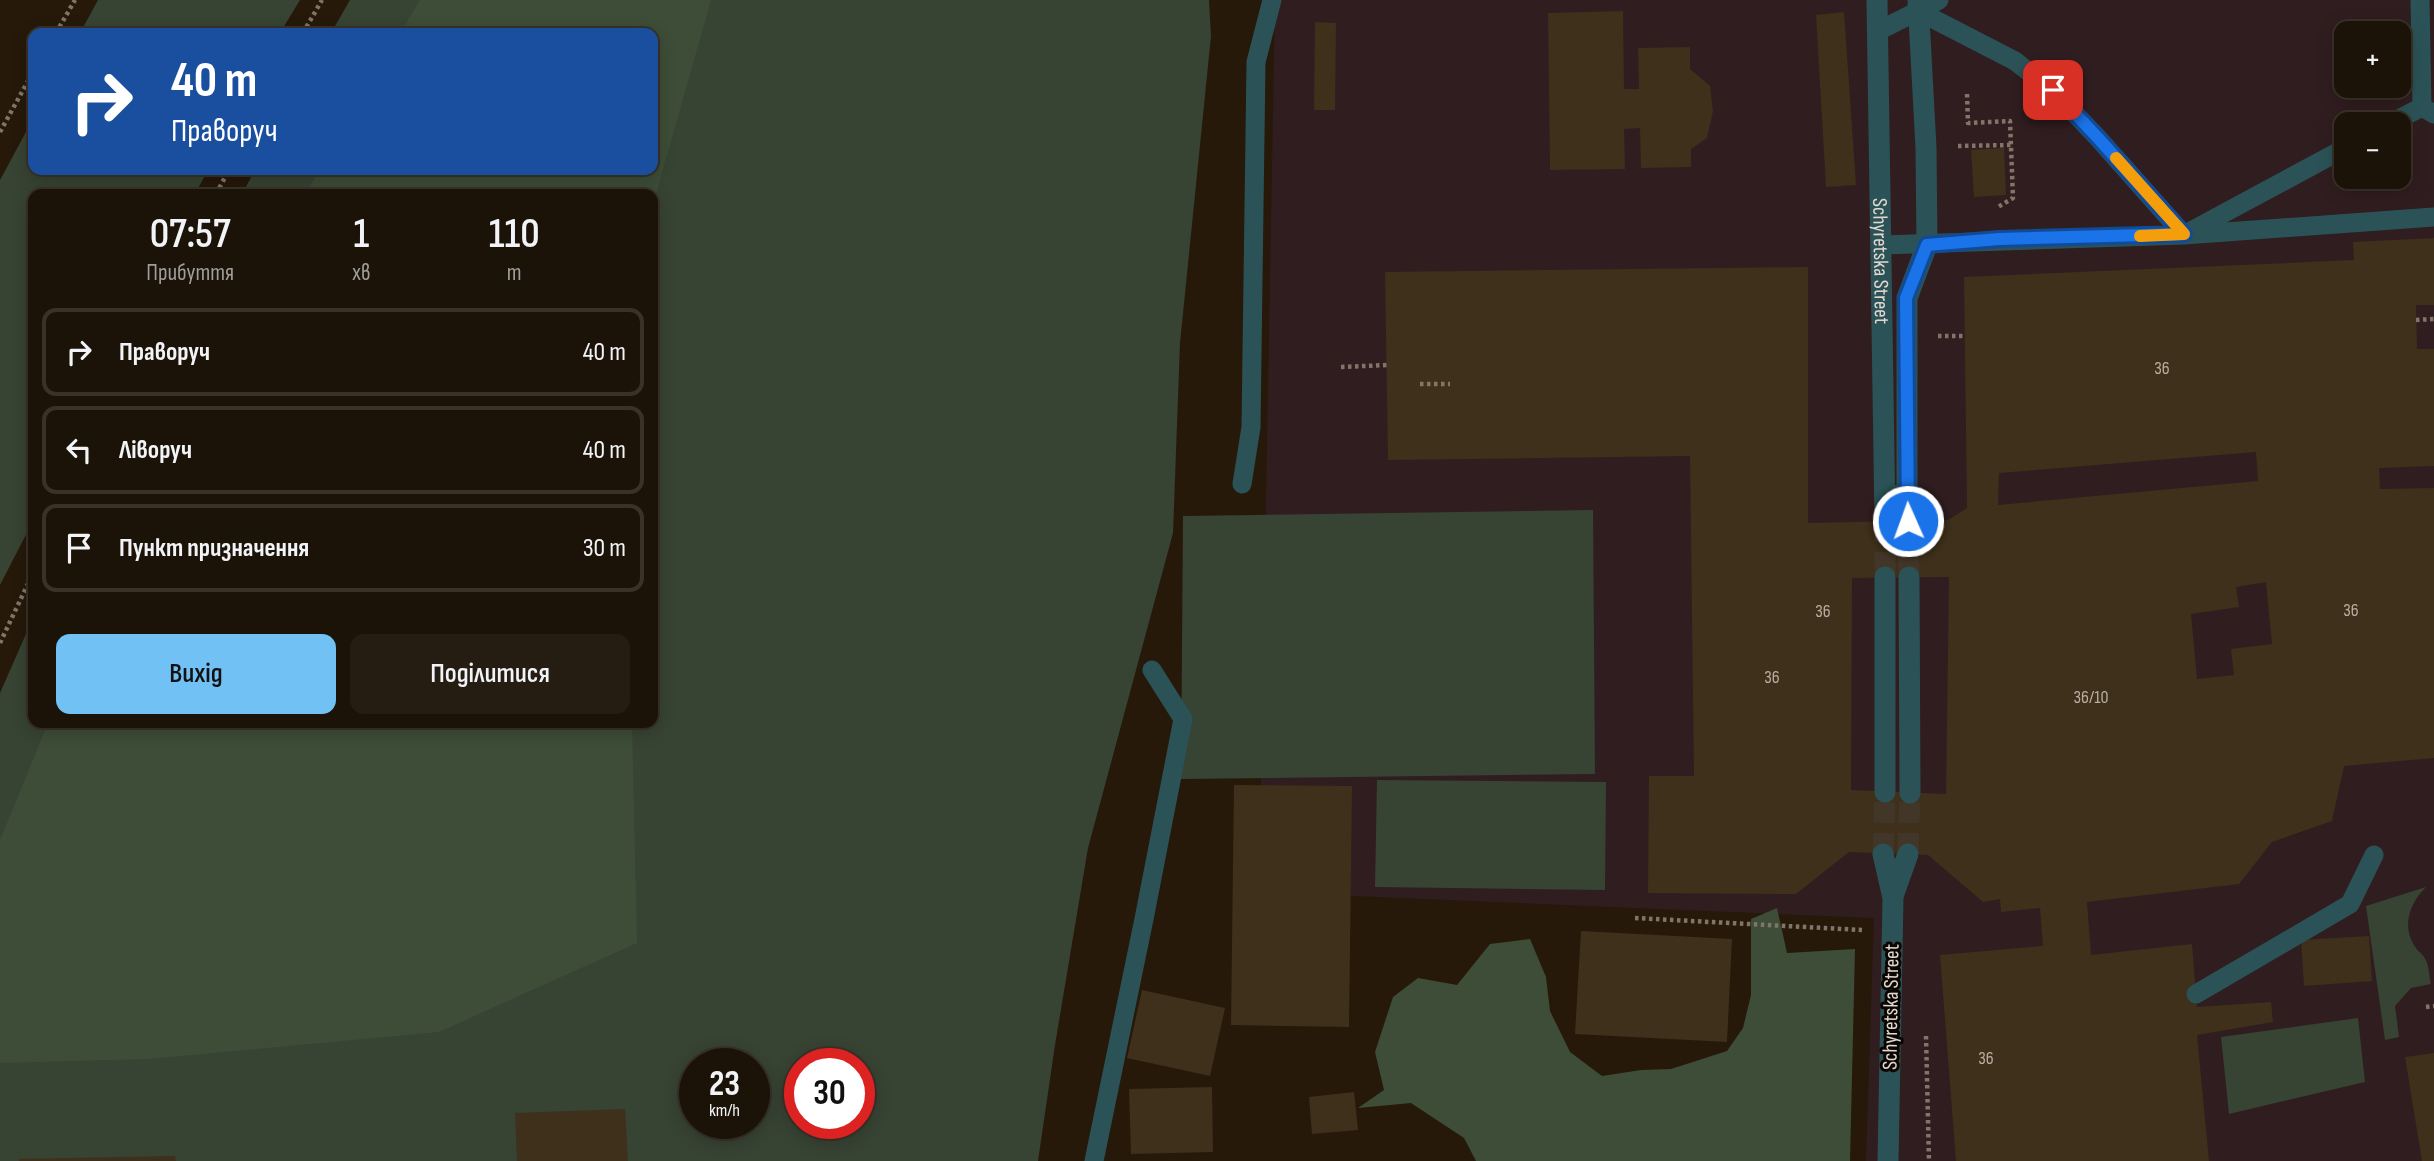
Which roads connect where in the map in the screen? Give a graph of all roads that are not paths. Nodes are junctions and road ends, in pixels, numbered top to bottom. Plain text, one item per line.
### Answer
1 (1272, 0) edge
2 (1877, 0) edge
3 (1939, 0) edge
4 (2420, 0) edge
5 (1918, 5) edge
6 (1878, 32) junction
7 (2428, 110) edge
8 (2411, 116) edge
9 (2334, 154) edge
10 (2434, 217) edge
11 (2184, 234) junction
12 (1882, 245) junction
13 (1927, 245) junction
14 (1242, 484) dead end
15 (1896, 496) junction
16 (1885, 521) tunnel mouth
17 (1908, 521) tunnel mouth
18 (1885, 578) tunnel mouth
19 (1909, 578) tunnel mouth
20 (1152, 670) dead end
21 (1885, 792) tunnel mouth
22 (1910, 793) tunnel mouth
23 (1883, 854) tunnel mouth
24 (1908, 854) tunnel mouth
25 (2374, 855) dead end
26 (1892, 898) junction
27 (2196, 994) dead end
28 (1094, 1161) edge
29 (1888, 1161) edge

1 - 14 lane
2 - 6 street, Schyretska Street
3 - 5 lane
4 - 7 lane
5 - 6 lane
5 - 11 lane
5 - 13 street
6 - 12 street, Schyretska Street
7 - 8 lane
9 - 11 lane
10 - 11 lane
11 - 13 lane
12 - 13 lane
12 - 15 street, Schyretska Street
13 - 15 street
15 - 16 street, Schyretska Street
15 - 17 street
18 - 21 street
19 - 22 street
20 - 28 lane
23 - 26 street, Schyretska Street
24 - 26 street
25 - 27 lane
26 - 29 street, Schyretska Street

